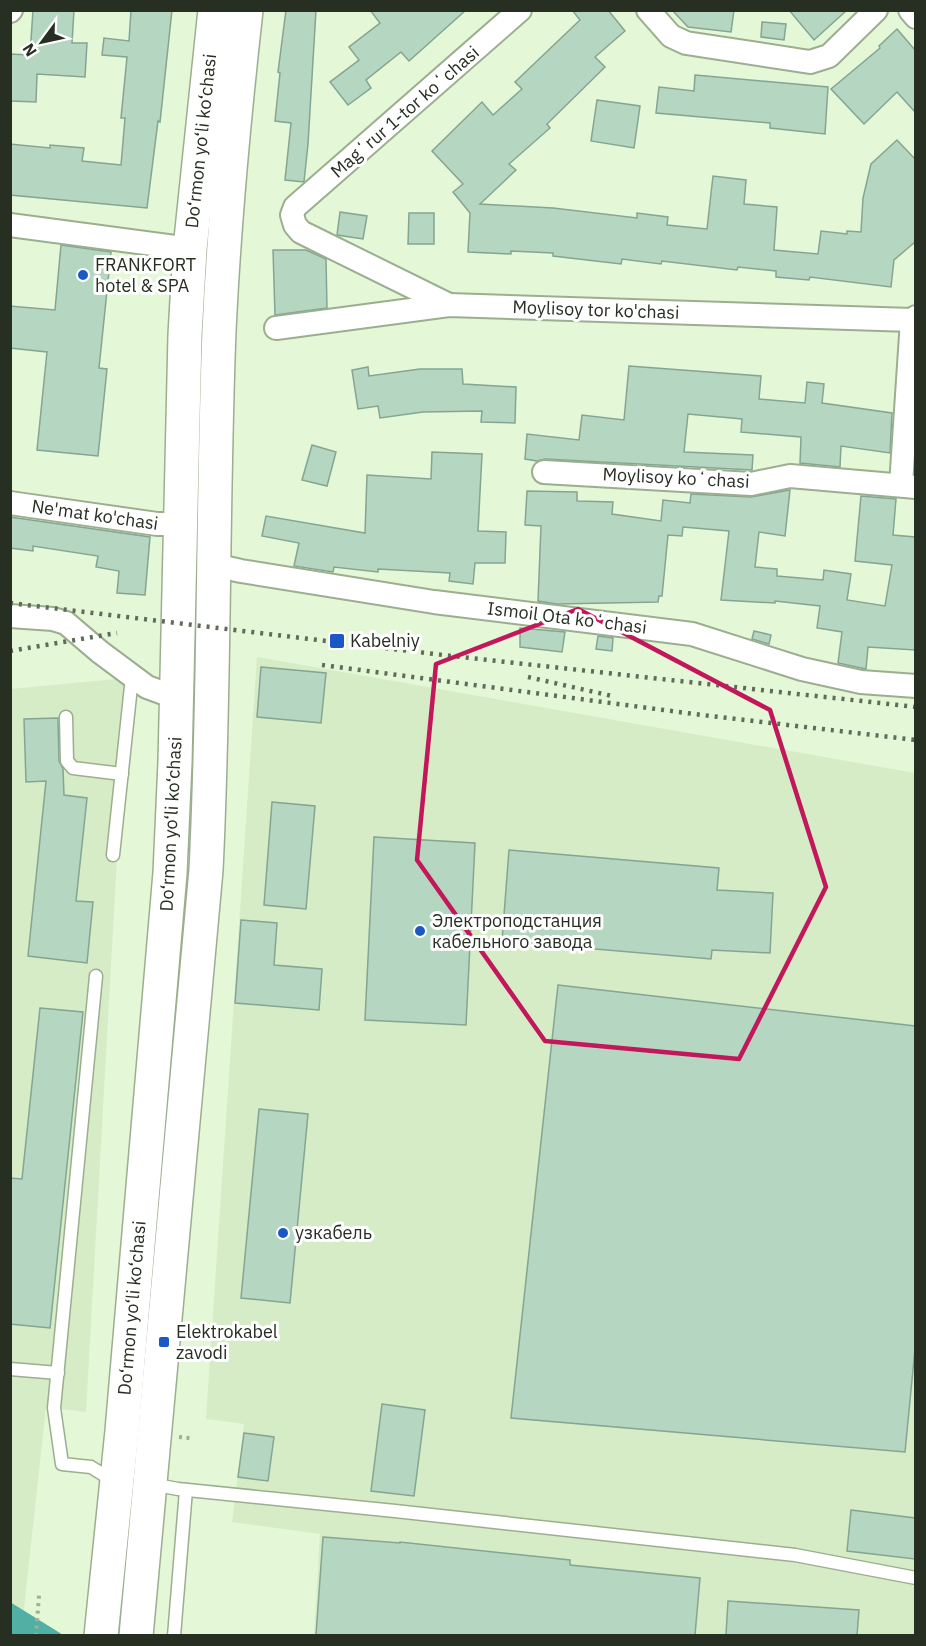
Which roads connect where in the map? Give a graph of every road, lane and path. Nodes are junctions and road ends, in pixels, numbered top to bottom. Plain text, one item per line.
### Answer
1 (215, 10) edge
2 (246, 10) edge
3 (520, 10) edge
4 (648, 10) edge
5 (876, 10) edge
6 (910, 10) edge
7 (915, 17) edge
8 (10, 225) edge
9 (190, 249) junction
10 (449, 305) junction
11 (914, 318) edge
12 (276, 328) dead end
13 (912, 378) edge
14 (544, 471) dead end
15 (908, 486) edge
16 (10, 503) edge
17 (180, 524) junction
18 (214, 565) junction
19 (10, 616) edge
20 (132, 677) junction
21 (915, 686) edge
22 (177, 698) junction
23 (66, 717) dead end
24 (122, 774) junction
25 (113, 855) dead end
26 (96, 976) dead end
27 (10, 1369) edge
28 (58, 1373) junction
29 (178, 1437) dead end
30 (190, 1438) dead end
31 (116, 1482) junction
32 (152, 1484) junction
33 (186, 1490) junction
34 (915, 1578) edge
35 (39, 1595) dead end
36 (36, 1635) edge
37 (100, 1635) edge
38 (136, 1635) edge
39 (174, 1635) edge

1 - 9 main road, Do‘rmon yo‘li ko‘chasi
2 - 18 main road, Do‘rmon yo‘li ko‘chasi
3 - 10 street, Magʻrur 1-tor koʻchasi
4 - 5 street
6 - 7 street
8 - 9 street
9 - 17 main road, Do‘rmon yo‘li ko‘chasi
10 - 11 street, Moylisoy tor ko'chasi
10 - 12 street, Moylisoy tor ko'chasi
11 - 13 street
13 - 15 street
14 - 15 street, Moylisoy koʻchasi
16 - 17 street, Ne'mat ko'chasi
17 - 22 main road, Do‘rmon yo‘li ko‘chasi
18 - 21 street, Ismoil Ota koʻchasi
18 - 32 main road, Do‘rmon yo‘li ko‘chasi
19 - 20 street
20 - 22 street
20 - 24 lane
22 - 31 main road, Do‘rmon yo‘li ko‘chasi
23 - 24 lane
24 - 25 lane
26 - 28 lane
27 - 28 lane
28 - 31 lane
29 - 30 path
31 - 32 main road
31 - 37 main road, Do‘rmon yo‘li ko‘chasi
32 - 33 lane
32 - 38 main road, Do‘rmon yo‘li ko‘chasi
33 - 34 lane
33 - 39 lane
35 - 36 path

